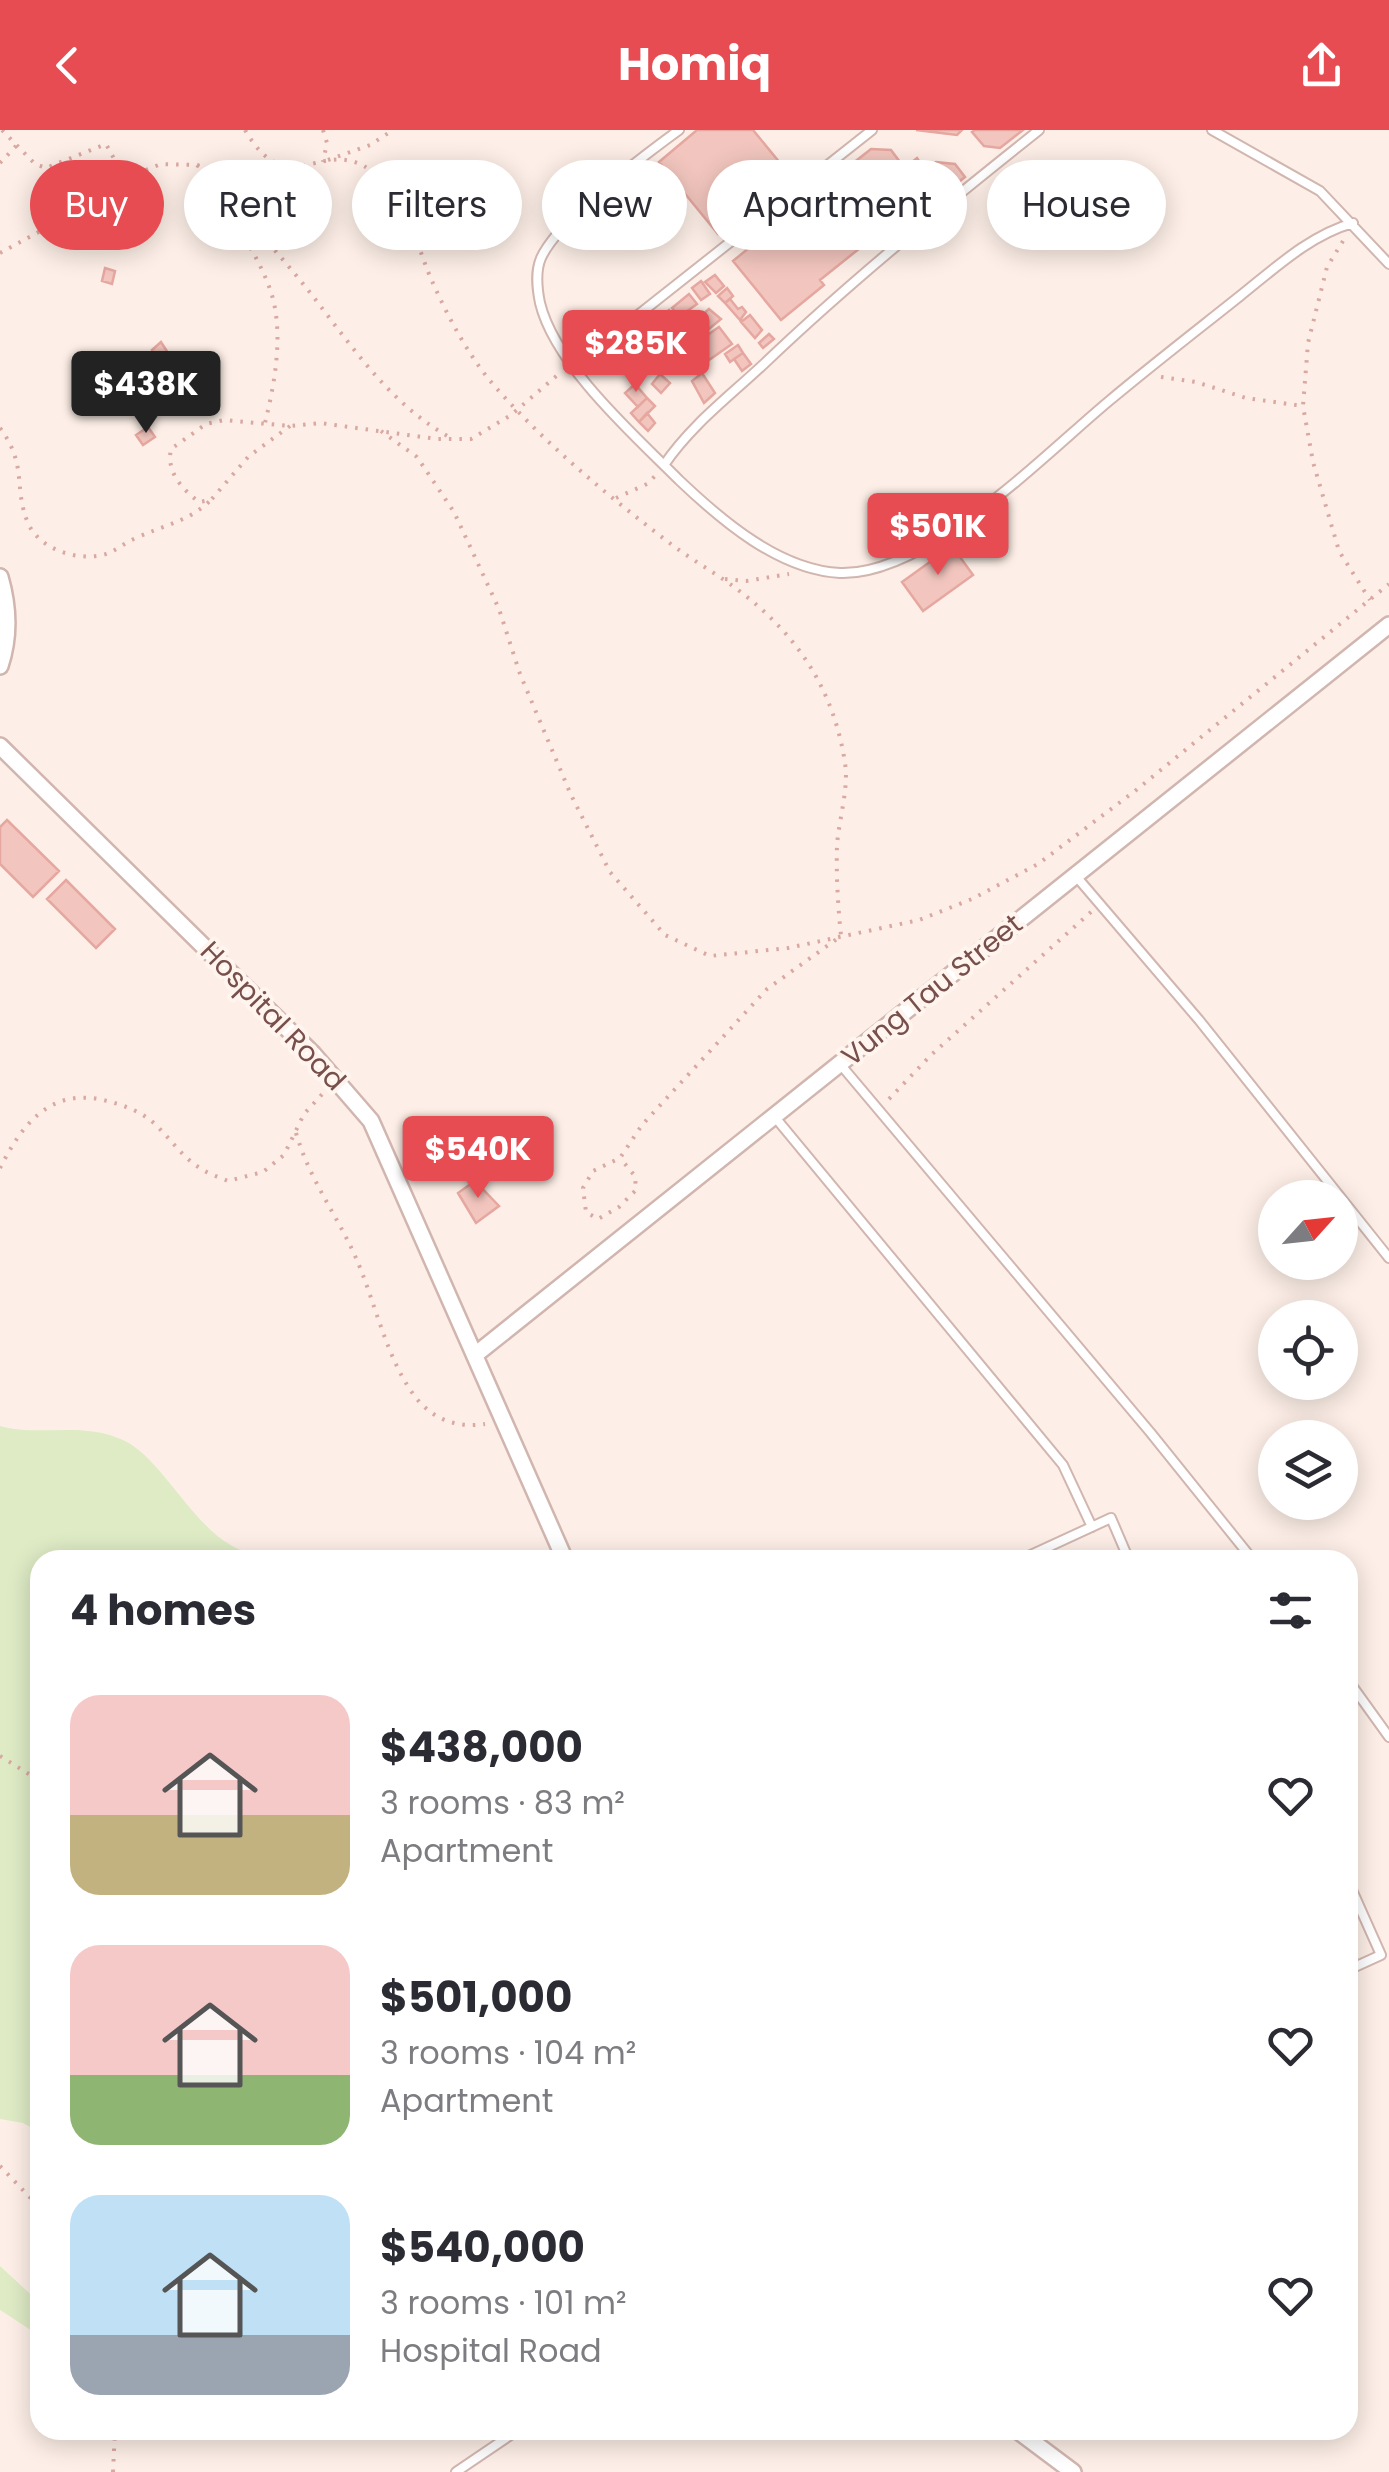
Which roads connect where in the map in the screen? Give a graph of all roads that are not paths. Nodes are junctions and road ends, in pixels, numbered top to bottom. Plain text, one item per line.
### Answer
1 (679, 130) edge
2 (872, 130) edge
3 (1038, 130) edge
4 (1212, 130) edge
5 (1353, 223) junction
6 (1389, 264) edge
7 (572, 362) junction
8 (664, 465) junction
9 (0, 578) edge
10 (1389, 625) edge
11 (0, 666) edge
12 (0, 746) edge
13 (1075, 875) junction
14 (840, 1064) junction
15 (774, 1116) junction
16 (1389, 1258) edge
17 (475, 1356) junction
18 (1092, 1527) junction
19 (561, 1550) edge
20 (1042, 1550) edge
21 (1124, 1550) edge
22 (1245, 1550) edge
23 (1358, 1692) edge
24 (1384, 1724) edge
25 (1389, 1737) edge
26 (1358, 1903) edge
27 (1358, 1965) edge
28 (503, 2440) edge
29 (1030, 2440) edge
30 (456, 2472) edge
31 (1073, 2472) edge

1 - 7 lane
2 - 7 lane
3 - 8 lane
4 - 5 lane
5 - 6 lane
5 - 8 lane
7 - 8 lane
9 - 11 street
10 - 13 street, Vung Tau Street
12 - 17 street, Hospital Road
13 - 14 street, Vung Tau Street
13 - 16 lane
14 - 15 street, Vung Tau Street
14 - 22 lane
15 - 17 street, Vung Tau Street
15 - 18 lane
17 - 19 street, Hospital Road
18 - 20 lane
18 - 21 lane
23 - 24 lane
24 - 25 lane
26 - 27 lane
28 - 30 lane
29 - 31 street

